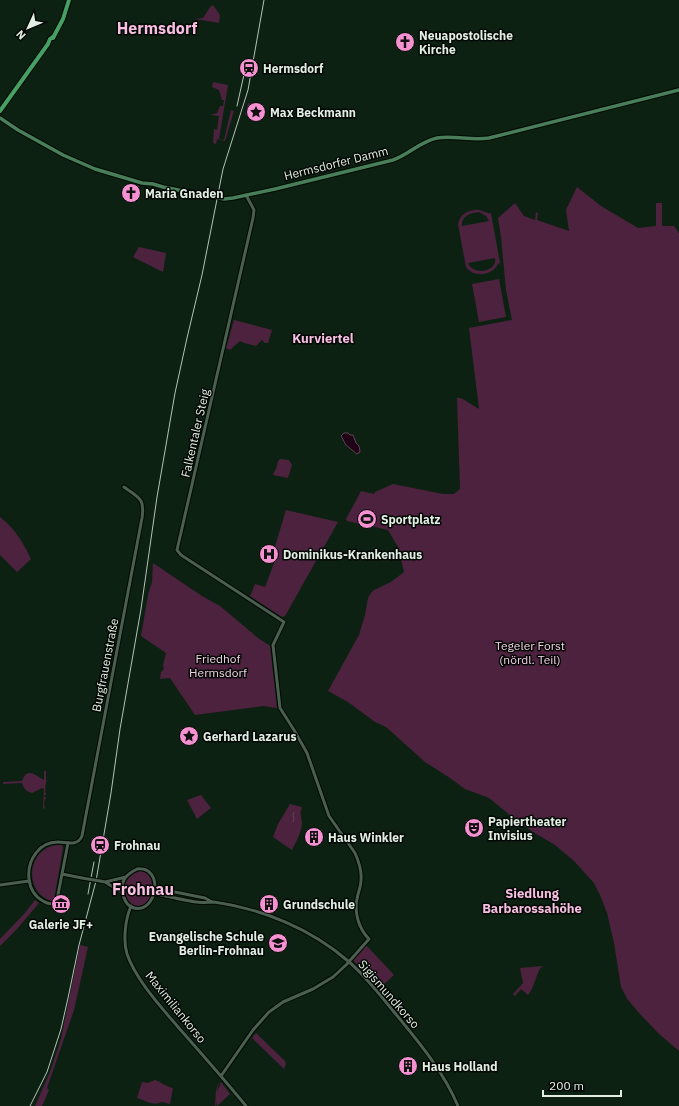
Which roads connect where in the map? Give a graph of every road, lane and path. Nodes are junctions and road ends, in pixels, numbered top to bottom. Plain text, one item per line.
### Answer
1 (69, 0) edge
2 (679, 90) edge
3 (0, 111) edge
4 (0, 118) edge
5 (246, 195) junction
6 (124, 487) dead end
7 (68, 843) junction
8 (62, 874) junction
9 (126, 877) junction
10 (29, 881) junction
11 (105, 882) junction
12 (0, 885) edge
13 (155, 888) junction
14 (123, 893) junction
15 (154, 894) junction
16 (212, 902) junction
17 (131, 906) junction
18 (349, 962) junction
19 (221, 1076) junction
20 (246, 1106) edge
21 (458, 1106) edge

1 - 3 main road
2 - 5 main road, Hermsdorfer Damm
4 - 5 main road, Hermsdorfer Damm
5 - 18 street, Falkentaler Steig
6 - 7 street, Burgfrauenstraße
7 - 8 street
7 - 10 street
8 - 10 street
8 - 11 street, bridge
9 - 11 street
9 - 13 street
9 - 14 street
10 - 12 street
11 - 14 street
13 - 15 street
13 - 16 street, Sigismundkorso
14 - 17 street
15 - 16 street, Sigismundkorso
15 - 17 street
16 - 18 street, Sigismundkorso
17 - 19 street, Maximiliankorso
18 - 19 street
18 - 21 street, Sigismundkorso
19 - 20 street, Maximiliankorso

